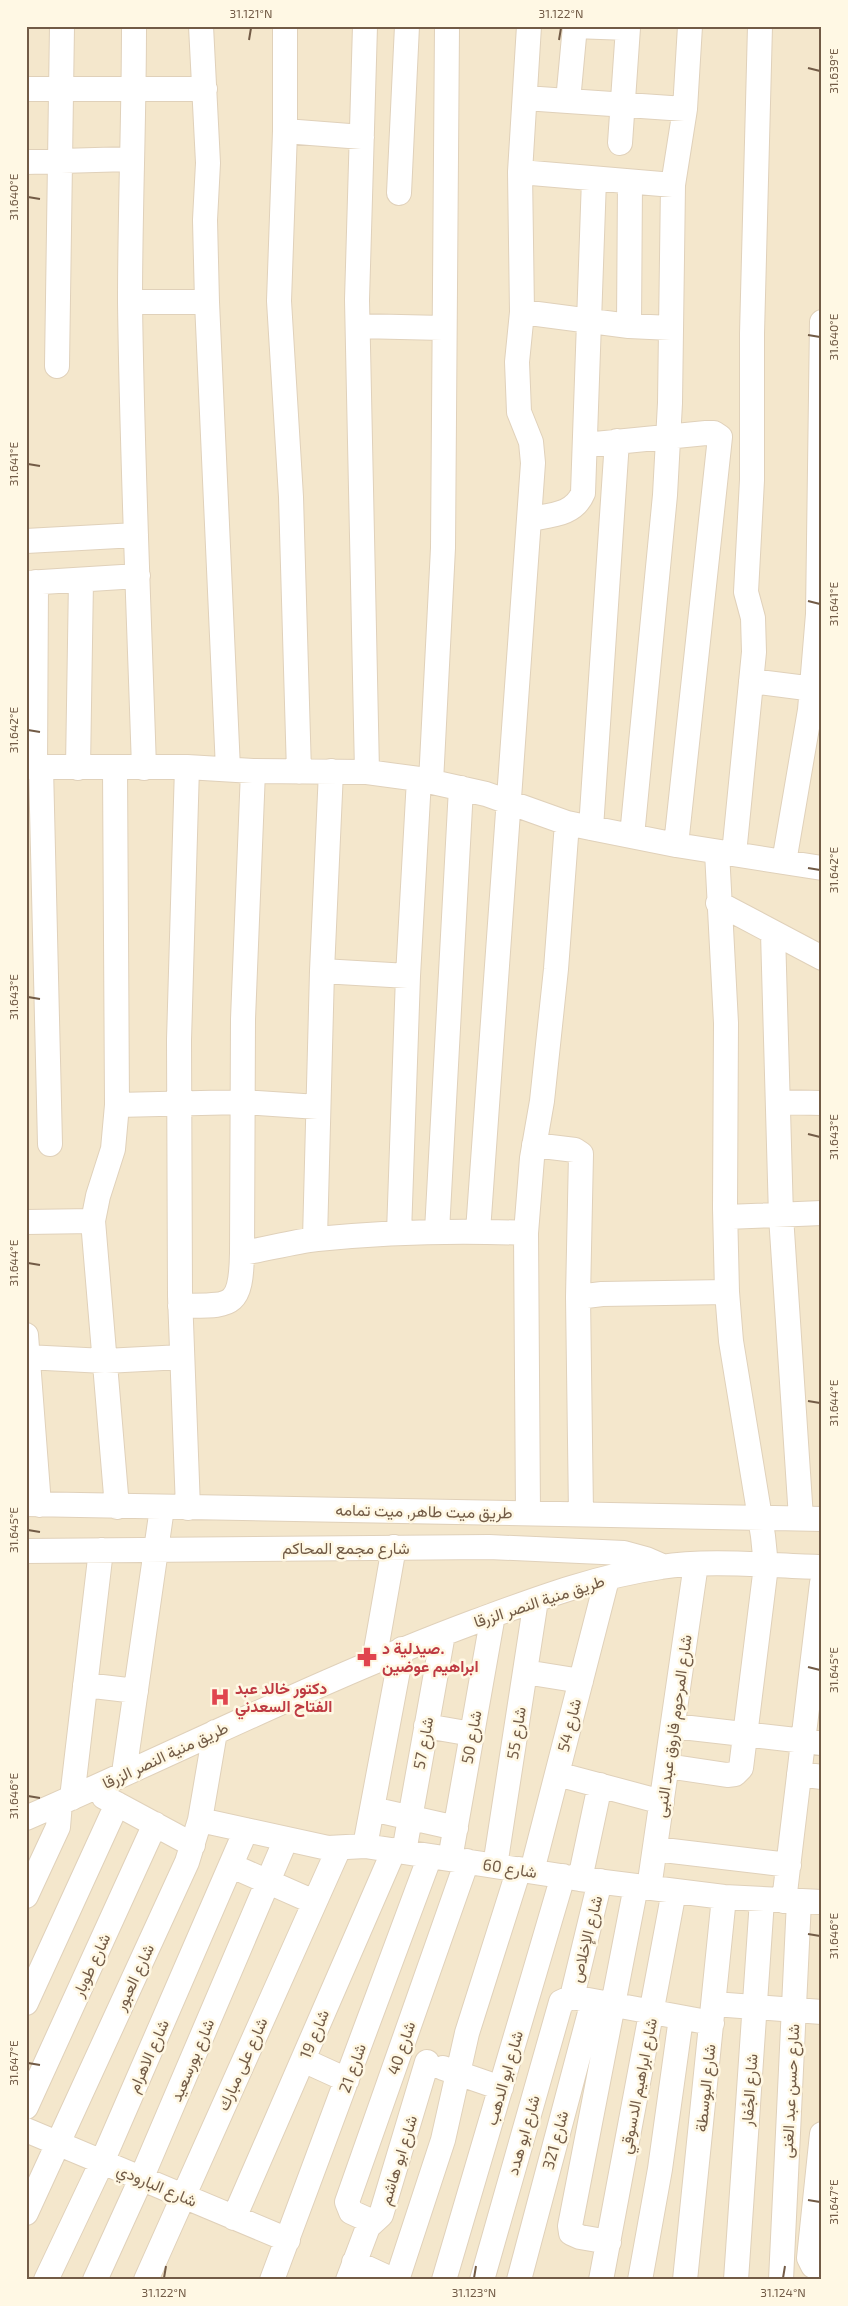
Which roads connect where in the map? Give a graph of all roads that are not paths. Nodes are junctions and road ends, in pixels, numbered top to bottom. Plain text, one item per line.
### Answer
1 (62, 26) edge
2 (134, 26) edge
3 (201, 26) edge
4 (284, 26) edge
5 (365, 26) edge
6 (407, 26) edge
7 (447, 26) edge
8 (530, 26) edge
9 (574, 26) edge
10 (690, 26) edge
11 (760, 26) edge
12 (628, 27) edge
13 (134, 88) junction
14 (26, 89) edge
15 (206, 89) junction
16 (62, 90) junction
17 (525, 98) junction
18 (568, 100) junction
19 (622, 104) junction
20 (685, 109) junction
21 (285, 131) junction
22 (362, 136) junction
23 (620, 143) dead end
24 (130, 160) junction
25 (62, 161) junction
26 (26, 162) edge
27 (520, 172) junction
28 (594, 179) junction
29 (630, 182) junction
30 (673, 184) junction
31 (399, 192) dead end
32 (130, 302) junction
33 (207, 302) junction
34 (522, 312) junction
35 (588, 321) junction
36 (822, 322) edge
37 (358, 326) junction
38 (629, 326) junction
39 (443, 328) junction
40 (671, 328) junction
41 (58, 366) dead end
42 (668, 436) junction
43 (617, 441) junction
44 (585, 445) junction
45 (530, 519) junction
46 (136, 535) junction
47 (26, 541) edge
48 (138, 576) junction
49 (81, 580) junction
50 (31, 582) edge
51 (751, 681) junction
52 (816, 689) edge
53 (812, 756) edge
54 (34, 767) edge
55 (187, 767) junction
56 (78, 768) junction
57 (116, 768) junction
58 (144, 768) junction
59 (228, 769) junction
60 (253, 771) junction
61 (331, 771) junction
62 (299, 772) junction
63 (367, 772) junction
64 (425, 780) junction
65 (461, 788) junction
66 (507, 801) junction
67 (567, 822) junction
68 (590, 828) junction
69 (632, 836) junction
70 (676, 846) junction
71 (725, 853) junction
72 (784, 862) junction
73 (822, 868) edge
74 (718, 903) junction
75 (773, 934) junction
76 (822, 958) edge
77 (322, 971) junction
78 (408, 976) junction
79 (179, 1102) junction
80 (243, 1102) junction
81 (778, 1102) junction
82 (822, 1103) edge
83 (117, 1105) junction
84 (318, 1107) junction
85 (50, 1144) dead end
86 (534, 1145) junction
87 (822, 1213) edge
88 (781, 1216) junction
89 (726, 1217) junction
90 (93, 1221) junction
91 (26, 1222) edge
92 (437, 1231) junction
93 (478, 1231) junction
94 (399, 1233) junction
95 (526, 1233) junction
96 (315, 1239) junction
97 (242, 1253) junction
98 (727, 1292) junction
99 (578, 1297) junction
100 (180, 1306) junction
101 (27, 1350) edge
102 (182, 1357) junction
103 (105, 1361) junction
104 (33, 1504) edge
105 (117, 1507) junction
106 (162, 1508) junction
107 (188, 1508) junction
108 (528, 1513) junction
109 (581, 1514) junction
110 (760, 1518) junction
111 (811, 1519) edge
112 (394, 1547) junction
113 (101, 1550) junction
114 (157, 1550) junction
115 (26, 1551) edge
116 (696, 1564) junction
117 (662, 1566) junction
118 (766, 1566) junction
119 (822, 1567) edge
120 (607, 1579) junction
121 (822, 1583) edge
122 (536, 1600) junction
123 (493, 1615) junction
124 (443, 1634) junction
125 (402, 1649) junction
126 (374, 1661) junction
127 (525, 1672) junction
128 (581, 1681) junction
129 (85, 1685) junction
130 (136, 1691) junction
131 (426, 1726) junction
132 (673, 1726) junction
133 (215, 1732) junction
134 (472, 1734) junction
135 (746, 1734) junction
136 (812, 1742) edge
137 (667, 1766) junction
138 (124, 1774) junction
139 (557, 1774) junction
140 (810, 1776) edge
141 (600, 1786) junction
142 (74, 1797) junction
143 (662, 1802) junction
144 (117, 1804) junction
145 (372, 1809) junction
146 (26, 1818) edge
147 (410, 1818) junction
148 (200, 1820) junction
149 (155, 1824) junction
150 (456, 1828) junction
151 (246, 1830) junction
152 (286, 1839) junction
153 (193, 1845) junction
154 (365, 1846) junction
155 (338, 1848) junction
156 (655, 1849) junction
157 (399, 1851) junction
158 (449, 1859) junction
159 (789, 1865) junction
160 (232, 1866) junction
161 (495, 1866) junction
162 (526, 1870) junction
163 (581, 1879) junction
164 (268, 1882) junction
165 (643, 1887) junction
166 (674, 1891) junction
167 (26, 1896) edge
168 (724, 1897) junction
169 (792, 1901) edge
170 (314, 1902) junction
171 (593, 2001) junction
172 (26, 2003) edge
173 (755, 2007) junction
174 (794, 2009) junction
175 (822, 2012) edge
176 (713, 2013) junction
177 (652, 2014) junction
178 (680, 2018) junction
179 (400, 2053) junction
180 (303, 2060) junction
181 (427, 2062) junction
182 (458, 2073) junction
183 (347, 2080) junction
184 (500, 2088) junction
185 (26, 2107) edge
186 (26, 2130) edge
187 (822, 2134) edge
188 (58, 2144) junction
189 (102, 2162) junction
190 (141, 2178) junction
191 (183, 2196) junction
192 (26, 2213) edge
193 (234, 2218) junction
194 (373, 2222) junction
195 (288, 2240) junction
196 (608, 2242) junction
197 (822, 2269) edge
198 (351, 2271) edge
199 (46, 2280) edge
200 (95, 2280) edge
201 (146, 2280) edge
202 (272, 2280) edge
203 (393, 2280) edge
204 (397, 2280) edge
205 (444, 2280) edge
206 (482, 2280) edge
207 (519, 2280) edge
208 (601, 2280) edge
209 (640, 2280) edge
210 (685, 2280) edge
211 (736, 2280) edge
212 (781, 2280) edge

1 - 16 street
2 - 13 street
3 - 15 street
4 - 21 street
5 - 22 street
6 - 31 street
7 - 39 street
8 - 17 street
9 - 12 street
9 - 18 street
10 - 20 street
11 - 51 street
12 - 19 street
13 - 15 street
13 - 16 street
13 - 24 street
14 - 16 street
15 - 33 street
16 - 25 street
17 - 18 street
17 - 27 street
18 - 19 street
19 - 20 street
19 - 23 street
20 - 30 street
21 - 22 street
21 - 62 street
22 - 37 street
24 - 25 street
24 - 32 street
25 - 26 street
25 - 41 street
27 - 28 street
27 - 34 street
28 - 29 street
28 - 35 street
29 - 30 street
29 - 38 street
30 - 40 street
32 - 33 street
32 - 46 street
33 - 59 street
34 - 35 street
34 - 45 street
35 - 38 street
35 - 44 street
36 - 52 street
37 - 39 street
37 - 63 street
38 - 40 street
39 - 64 street
40 - 42 street
42 - 43 street
42 - 69 street
42 - 70 street
43 - 44 street
43 - 68 street
44 - 45 street
45 - 66 street
46 - 47 street
46 - 48 street
48 - 49 street
48 - 58 street
49 - 50 street
49 - 56 street
50 - 54 street
51 - 52 street
51 - 71 street
52 - 53 street
53 - 72 street
54 - 56 street
54 - 85 street
55 - 58 street
55 - 59 street
55 - 79 street
56 - 57 street
57 - 58 street
57 - 83 street
59 - 60 street
60 - 62 street
60 - 80 street
61 - 62 street
61 - 63 street
61 - 77 street
63 - 64 street
64 - 65 street
64 - 78 street
65 - 66 street
65 - 92 street
66 - 67 street
66 - 93 street
67 - 68 street
67 - 86 street
68 - 69 street
69 - 70 street
70 - 71 street
71 - 72 street
71 - 74 street
72 - 73 street
74 - 75 street
74 - 89 street
75 - 76 street
75 - 81 street
77 - 78 street
77 - 84 street
78 - 94 street
79 - 80 street
79 - 83 street
79 - 100 street
80 - 84 street
80 - 97 street
81 - 82 street
81 - 88 street
83 - 90 street
84 - 96 street
86 - 95 street
86 - 99 street
87 - 88 street
88 - 89 street
88 - 111 street
89 - 98 street
90 - 91 street
90 - 103 street
92 - 93 street
92 - 94 street
93 - 95 street
94 - 96 street
95 - 108 street
96 - 97 street
97 - 100 street
98 - 99 street
98 - 110 street
99 - 109 street
100 - 102 street
101 - 103 street
101 - 104 street
102 - 103 street
102 - 107 street
103 - 105 street
104 - 105 street, طريق ميت طاهر, ميت تمامه
105 - 106 street, طريق ميت طاهر, ميت تمامه
106 - 107 street, طريق ميت طاهر, ميت تمامه
106 - 114 street
107 - 108 street, طريق ميت طاهر, ميت تمامه
108 - 109 street, طريق ميت طاهر, ميت تمامه
109 - 110 street, طريق ميت طاهر, ميت تمامه
110 - 111 street, طريق ميت طاهر, ميت تمامه
110 - 118 street
112 - 114 street, شارع مجمع المحاكم
112 - 117 street, شارع مجمع المحاكم
112 - 126 street
113 - 114 street, شارع مجمع المحاكم
113 - 115 street, شارع مجمع المحاكم
113 - 129 street
114 - 130 street
116 - 117 street, طريق منية النصر الزرقا
116 - 118 street, طريق منية النصر الزرقا
116 - 132 street, شارع المرحوم فاروق عبد النبى
117 - 120 street, طريق منية النصر الزرقا
118 - 119 street, طريق منية النصر الزرقا
118 - 135 street
120 - 122 street, طريق منية النصر الزرقا
120 - 128 street, شارع 54
121 - 136 street
122 - 123 street, طريق منية النصر الزرقا
122 - 127 street, شارع 55
123 - 124 street, طريق منية النصر الزرقا
123 - 134 street, شارع 50
124 - 125 street, طريق منية النصر الزرقا
124 - 131 street, شارع 57
125 - 126 street, طريق منية النصر الزرقا
125 - 145 street
126 - 133 street, طريق منية النصر الزرقا
127 - 128 street
127 - 161 street, شارع 55
128 - 139 street, شارع 54
129 - 130 street
129 - 142 street
130 - 138 street
131 - 134 street
131 - 147 street, شارع 57
132 - 135 street
132 - 137 street, شارع المرحوم فاروق عبد النبى
133 - 138 street, طريق منية النصر الزرقا
133 - 148 street, شارع العبور
134 - 150 street, شارع 50
135 - 136 street
135 - 137 street
136 - 140 street
137 - 143 street, شارع المرحوم فاروق عبد النبى
138 - 142 street, طريق منية النصر الزرقا
139 - 141 street
139 - 162 street, شارع 54
140 - 159 street
141 - 143 street
141 - 163 street
142 - 144 street
142 - 146 street, طريق منية النصر الزرقا
142 - 167 street
143 - 156 street, شارع المرحوم فاروق عبد النبى
144 - 149 street
144 - 172 street
145 - 147 street
145 - 154 street
147 - 150 street
147 - 157 street, شارع 57
148 - 151 street, شارع 60
148 - 153 street, شارع العبور
149 - 153 street
149 - 185 street, شارع طوبار
150 - 158 street, شارع 50
151 - 152 street, شارع 60
151 - 160 street, شارع الاهرام
152 - 155 street, شارع 60
152 - 164 street, شارع بورسعيد
153 - 188 street, شارع العبور
154 - 155 street, شارع 60
154 - 157 street, شارع 60
155 - 170 street, شارع على مبارك
156 - 159 street
156 - 165 street, شارع المرحوم فاروق عبد النبى
157 - 158 street, شارع 60
157 - 180 street, شارع 19
158 - 161 street, شارع 60
158 - 179 street, شارع 40
158 - 183 street, شارع 21
159 - 169 street
160 - 164 street
160 - 189 street, شارع الاهرام
161 - 162 street, شارع 60
162 - 163 street, شارع 60
162 - 182 street, شارع 54
163 - 165 street, شارع 60
163 - 171 street, شارع الإخلاص
163 - 184 street, شارع ابو الدهب
164 - 170 street
164 - 190 street, شارع بورسعيد
165 - 166 street, شارع 60
165 - 171 street, شارع المرحوم فاروق عبد النبى
166 - 168 street, شارع 60
166 - 177 street, شارع ابراهيم الدسوقي
168 - 169 street, شارع 60
168 - 176 street, شارع البوسطة
169 - 173 street, شارع الجُفار
169 - 174 street, شارع حسن عبد الغنى
170 - 191 street, شارع على مبارك
171 - 177 street
171 - 196 street
171 - 206 street, شارع ابو هدد
171 - 207 street, شارع 321
173 - 174 street
173 - 176 street
173 - 211 street, شارع الجُفار
174 - 175 street
174 - 212 street, شارع حسن عبد الغنى
176 - 178 street
176 - 210 street, شارع البوسطة
177 - 178 street
177 - 196 street, شارع ابراهيم الدسوقي
178 - 209 street
179 - 181 street
179 - 194 street, شارع 40
180 - 183 street
180 - 193 street, شارع 19
181 - 182 street
181 - 194 street, شارع ابو هاشم
182 - 184 street
182 - 204 street, شارع 54
183 - 195 street, شارع 21
184 - 205 street, شارع ابو الدهب
186 - 188 street, شارع البارودي
187 - 197 street
188 - 189 street, شارع البارودي
188 - 192 street, شارع العبور
189 - 190 street, شارع البارودي
189 - 199 street, شارع الاهرام
190 - 191 street, شارع البارودي
190 - 200 street, شارع بورسعيد
191 - 193 street, شارع البارودي
191 - 201 street, شارع على مبارك
193 - 195 street, شارع البارودي
194 - 198 street, شارع ابو هاشم
195 - 202 street, شارع 21
196 - 208 street, شارع ابراهيم الدسوقي
198 - 203 street

